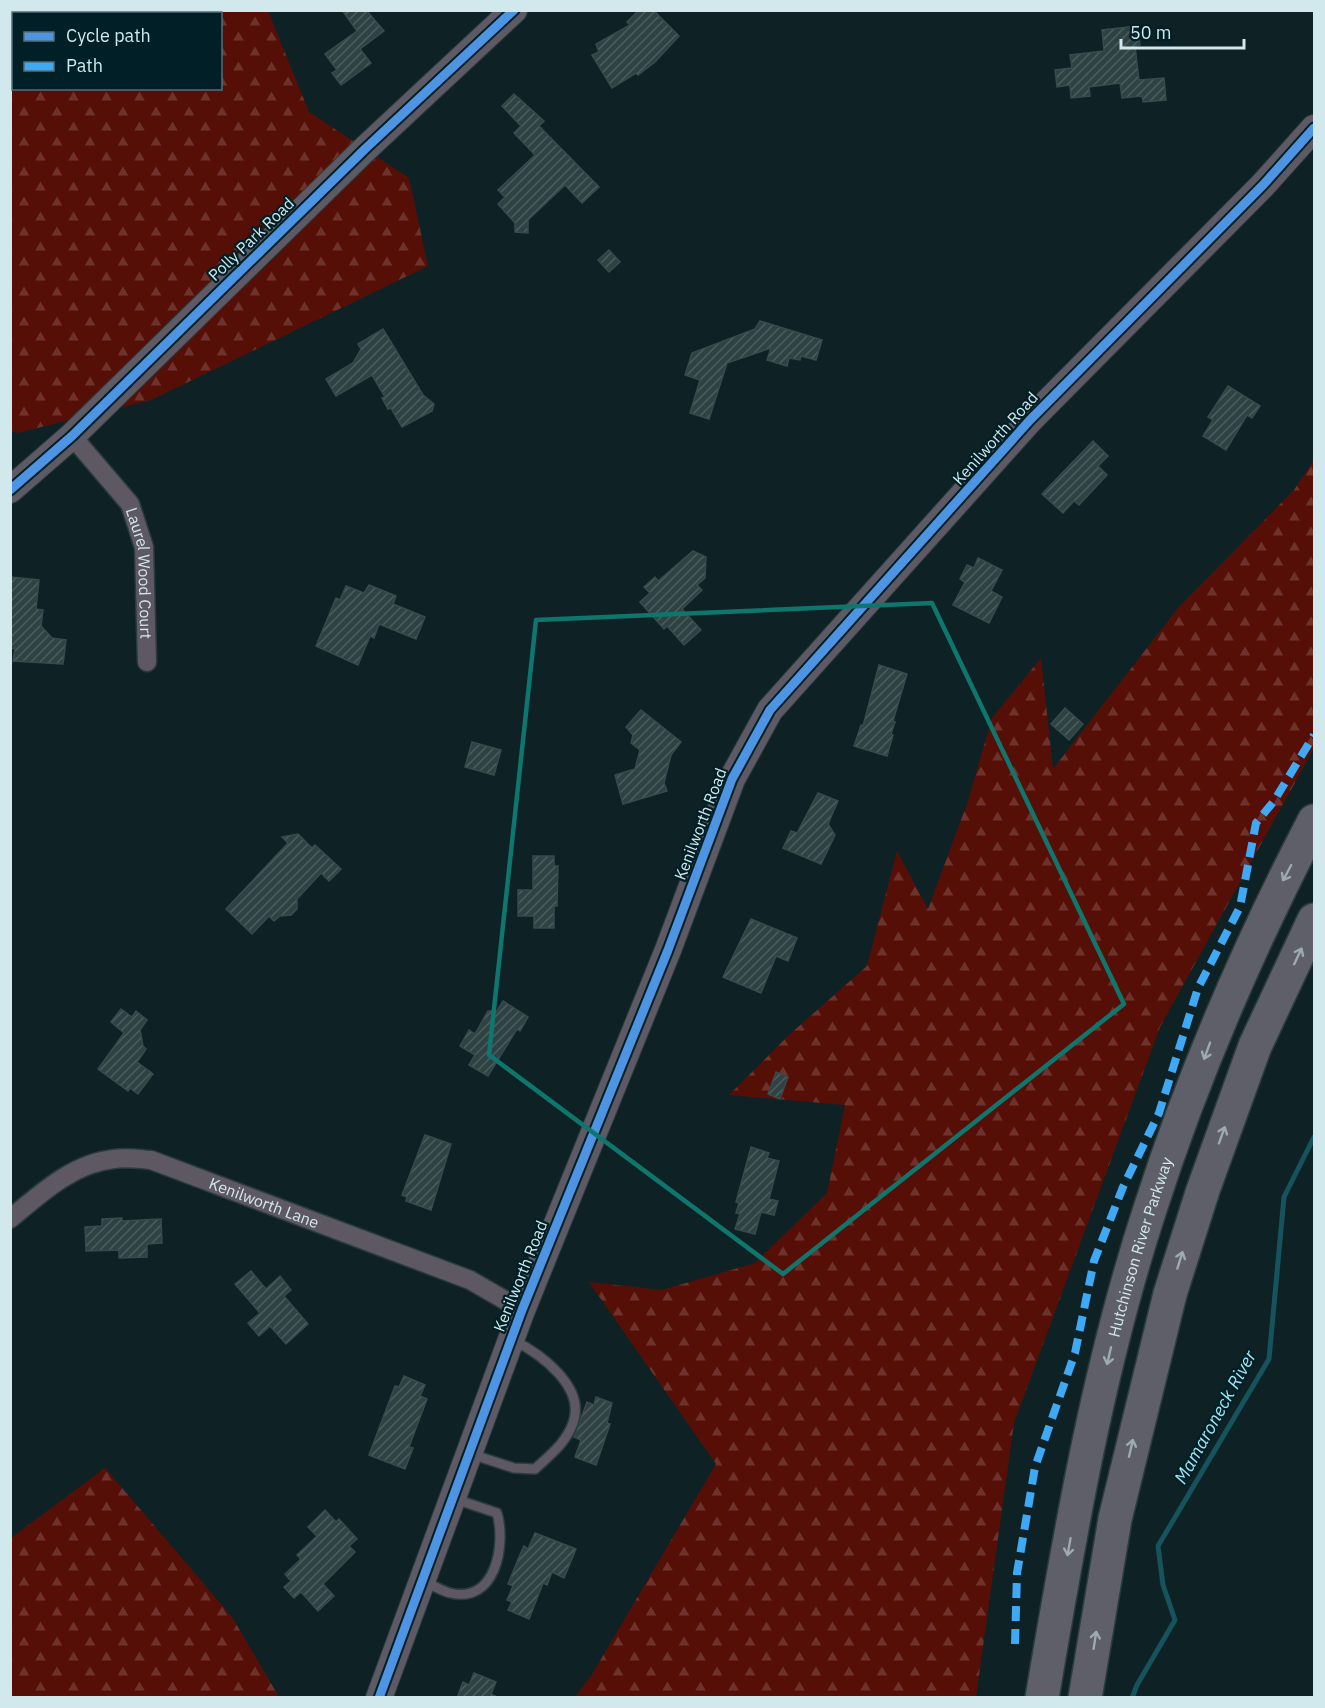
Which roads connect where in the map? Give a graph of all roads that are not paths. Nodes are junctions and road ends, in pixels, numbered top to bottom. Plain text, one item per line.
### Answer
1 (514, 10) edge
2 (1314, 128) edge
3 (72, 436) junction
4 (10, 489) edge
5 (147, 662) dead end
6 (1314, 822) edge
7 (1314, 920) edge
8 (10, 1219) edge
9 (522, 1310) junction
10 (512, 1339) junction
11 (469, 1454) junction
12 (452, 1498) junction
13 (422, 1580) junction
14 (379, 1698) edge
15 (1042, 1698) edge
16 (1085, 1698) edge

1 - 3 street, Polly Park Road
2 - 9 street, Kenilworth Road
3 - 4 street, Polly Park Road
3 - 5 street, Laurel Wood Court
6 -> 15 highway, Hutchinson River Parkway
16 -> 7 highway
8 - 9 street, Kenilworth Lane
9 - 10 street, Kenilworth Road
10 - 11 street, Kenilworth Road
10 - 11 lane
11 - 12 street, Kenilworth Road
12 - 13 street, Kenilworth Road
12 - 13 lane
13 - 14 street, Kenilworth Road

